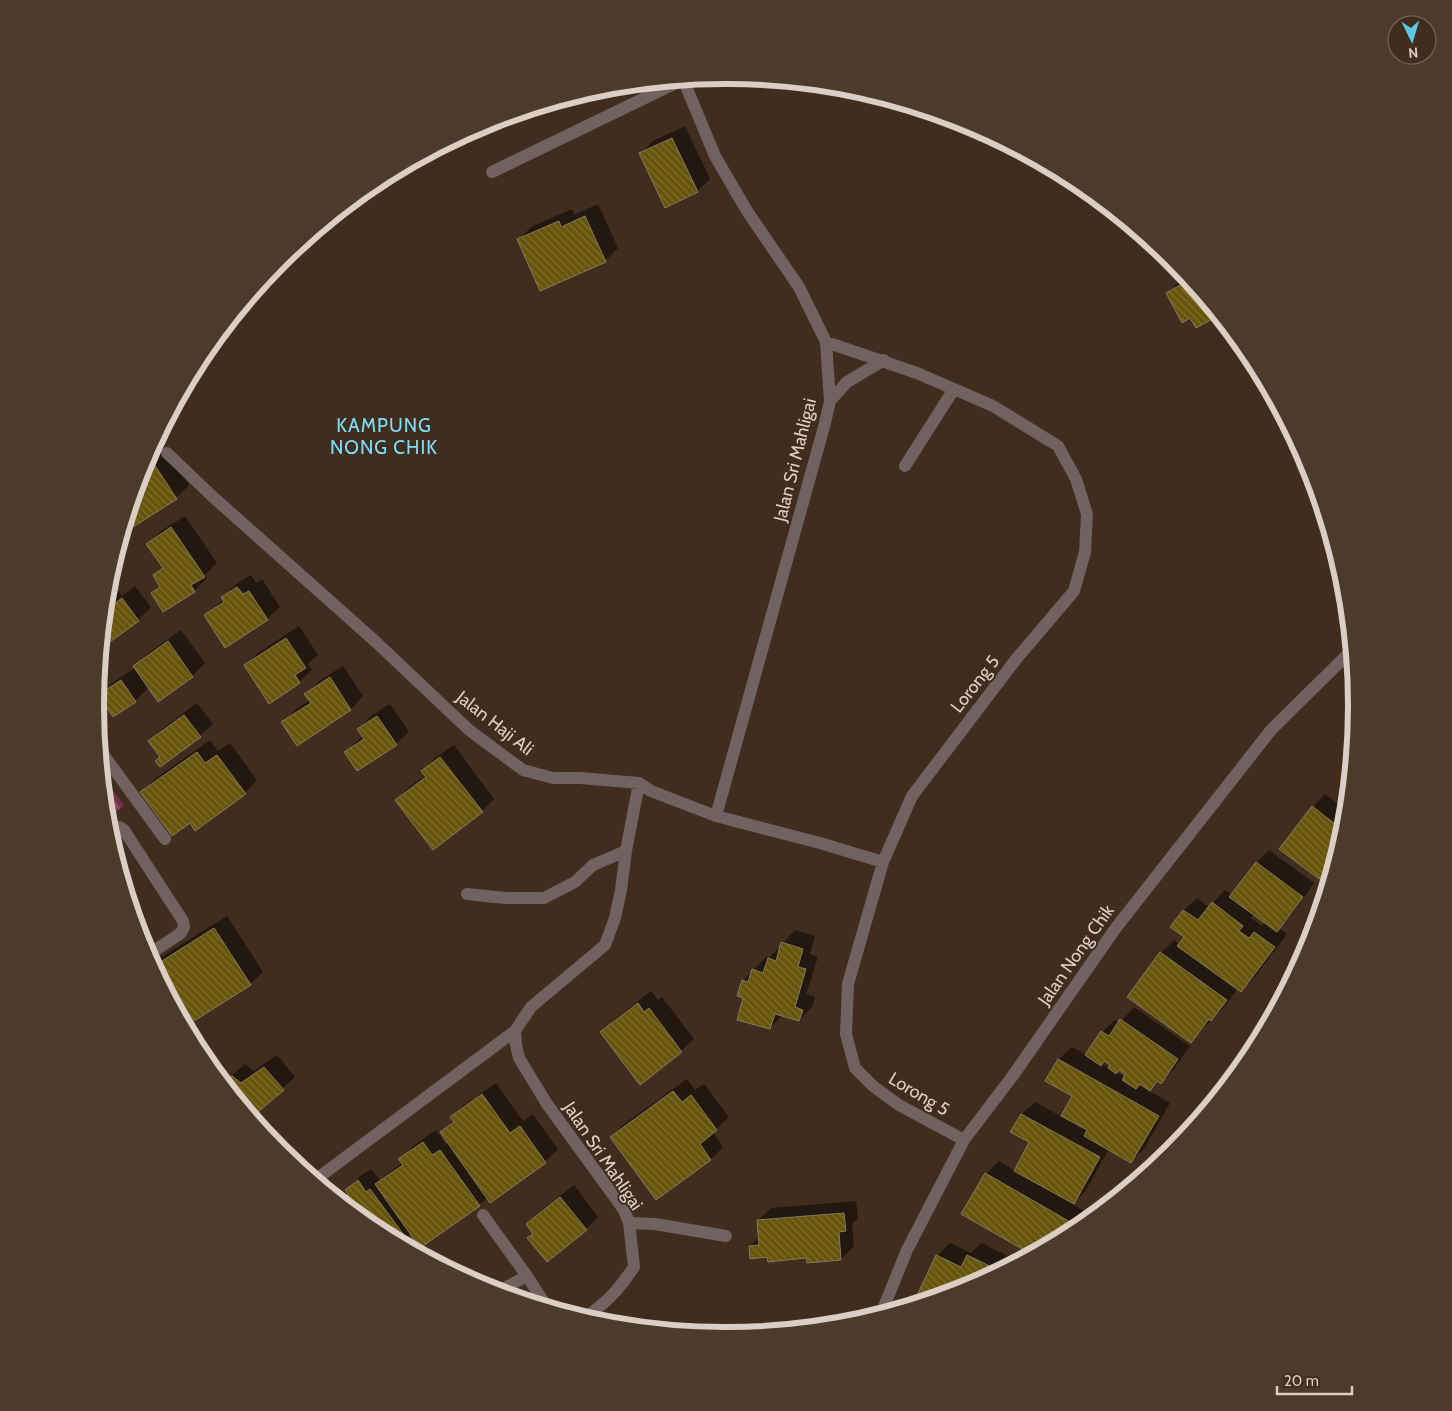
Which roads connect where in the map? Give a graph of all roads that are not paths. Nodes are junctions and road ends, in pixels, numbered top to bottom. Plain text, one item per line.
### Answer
1 (685, 85) edge
2 (667, 87) edge
3 (492, 172) dead end
4 (826, 342) junction
5 (884, 360) junction
6 (954, 389) junction
7 (830, 401) junction
8 (167, 453) dead end
9 (905, 466) dead end
10 (1345, 657) edge
11 (107, 760) edge
12 (639, 783) junction
13 (716, 816) junction
14 (116, 828) edge
15 (165, 839) dead end
16 (626, 851) junction
17 (884, 862) junction
18 (467, 894) dead end
19 (155, 950) edge
20 (516, 1030) junction
21 (964, 1140) junction
22 (320, 1177) edge
23 (483, 1215) dead end
24 (629, 1223) junction
25 (726, 1236) dead end
26 (526, 1276) junction
27 (506, 1287) edge
28 (541, 1299) edge
29 (884, 1307) edge
30 (593, 1312) edge

1 - 4 street, Jalan Sri Mahligai
2 - 3 street
4 - 5 street, Lorong 5
4 - 7 street, Jalan Sri Mahligai
5 - 6 street, Lorong 5
5 - 7 street
6 - 9 street
6 - 17 street, Lorong 5
7 - 13 street, Jalan Sri Mahligai
8 - 12 street, Jalan Haji Ali
10 - 21 street, Jalan Nong Chik
11 - 15 street
12 - 13 street, Jalan Haji Ali
12 - 16 street
13 - 17 street, Jalan Haji Ali
14 - 19 street
16 - 18 street
16 - 20 street
17 - 21 street, Lorong 5
20 - 22 street
20 - 24 street, Jalan Sri Mahligai
21 - 29 street, Jalan Nong Chik
23 - 26 street
24 - 25 street
24 - 30 street, Jalan Sri Mahligai
26 - 27 street
26 - 28 street

